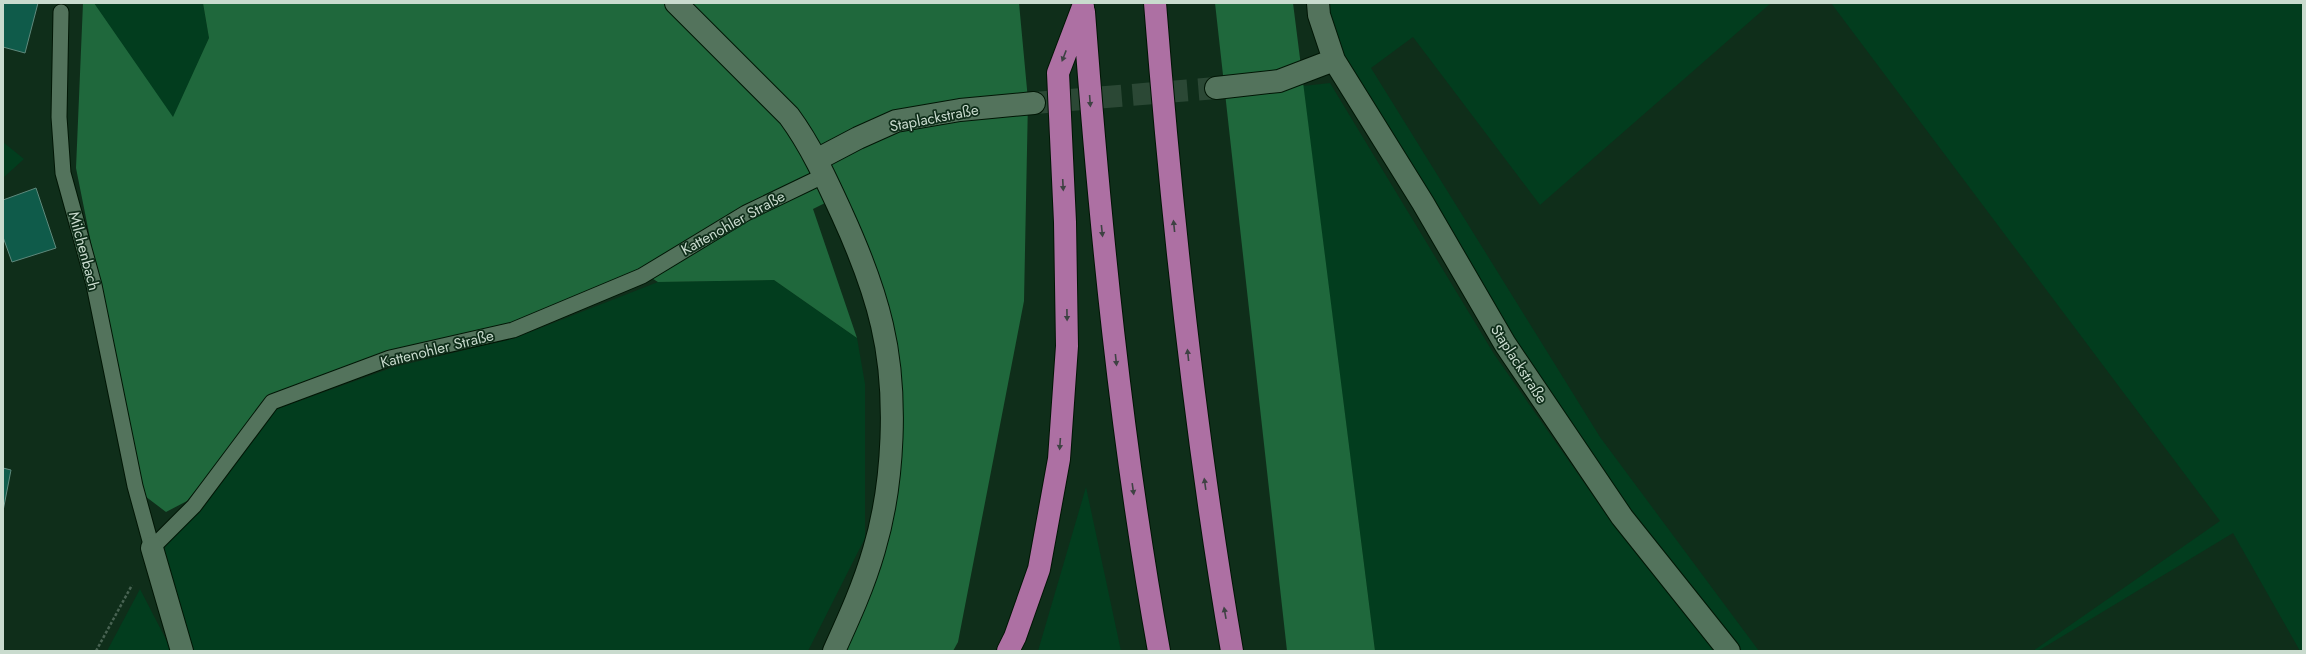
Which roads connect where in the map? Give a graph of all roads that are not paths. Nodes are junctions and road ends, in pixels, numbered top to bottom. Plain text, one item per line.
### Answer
1 (676, 3) edge
2 (1155, 3) edge
3 (1318, 3) edge
4 (1083, 5) edge
5 (60, 12) dead end
6 (1334, 60) junction
7 (1216, 88) tunnel mouth
8 (1034, 104) tunnel mouth
9 (821, 167) junction
10 (152, 548) junction
11 (182, 651) edge
12 (834, 651) edge
13 (1008, 651) edge
14 (1158, 651) edge
15 (1232, 651) edge
16 (1729, 651) edge

1 - 9 street
15 -> 2 highway
3 - 6 street, Staplackstraße
4 -> 13 highway
4 -> 14 highway
5 - 10 lane, Milchenbach
6 - 7 street
6 - 16 street, Staplackstraße
8 - 9 street, Staplackstraße
9 - 10 lane, Kattenohler Straße
9 - 12 street
10 - 11 street

